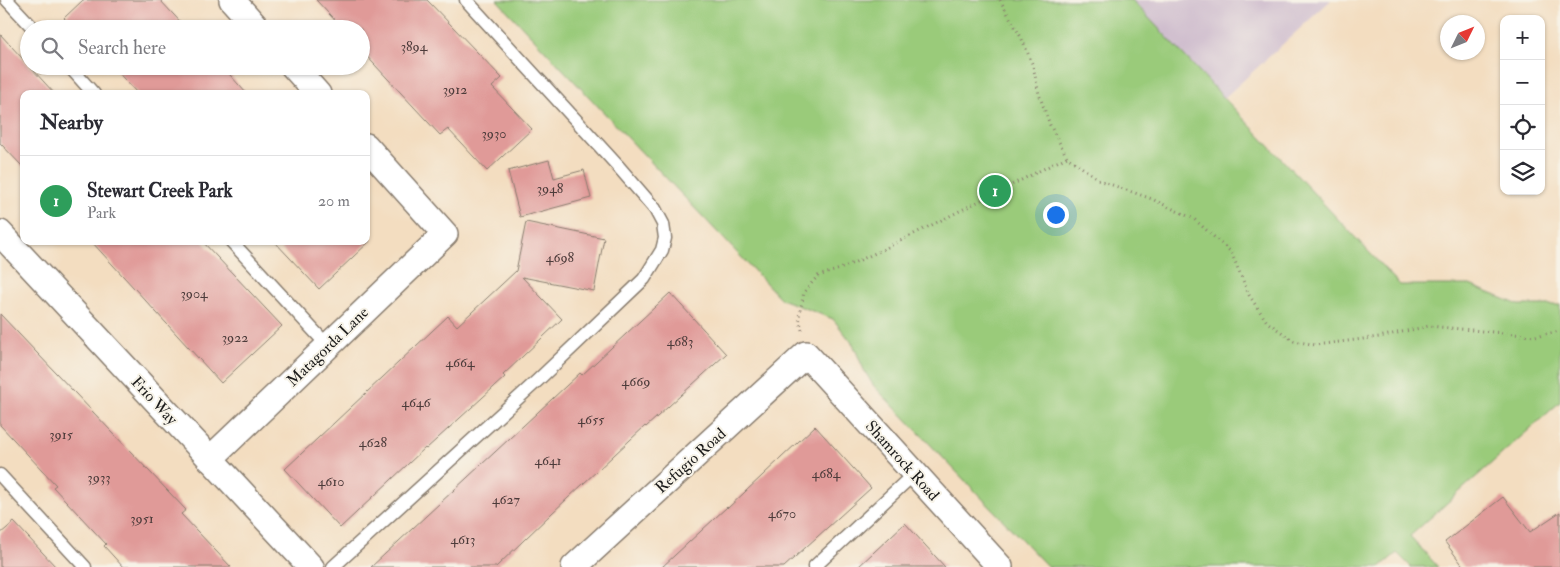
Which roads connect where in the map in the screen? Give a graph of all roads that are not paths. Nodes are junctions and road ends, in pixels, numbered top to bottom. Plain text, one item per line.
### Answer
1 (8, 0) edge
2 (232, 0) edge
3 (466, 0) edge
4 (26, 20) edge
5 (250, 20) edge
6 (77, 75) edge
7 (301, 75) edge
8 (90, 90) edge
9 (314, 90) edge
10 (370, 150) edge
11 (0, 233) edge
12 (235, 245) edge
13 (328, 346) junction
14 (806, 354) joint
15 (210, 459) junction
16 (915, 474) junction
17 (0, 475) edge
18 (85, 567) edge
19 (310, 567) edge
20 (333, 567) edge
21 (574, 567) edge
22 (814, 567) edge
23 (1000, 567) edge

1 - 4 lane
2 - 5 street
3 - 20 lane
6 - 8 lane
7 - 9 street
10 - 13 street, Matagorda Lane
11 - 15 street, Frio Way
12 - 13 lane
13 - 15 street, Matagorda Lane
14 - 16 street, Shamrock Road
14 - 21 street, Refugio Road
15 - 19 street, Frio Way
16 - 22 lane
16 - 23 street, Shamrock Road
17 - 18 lane

